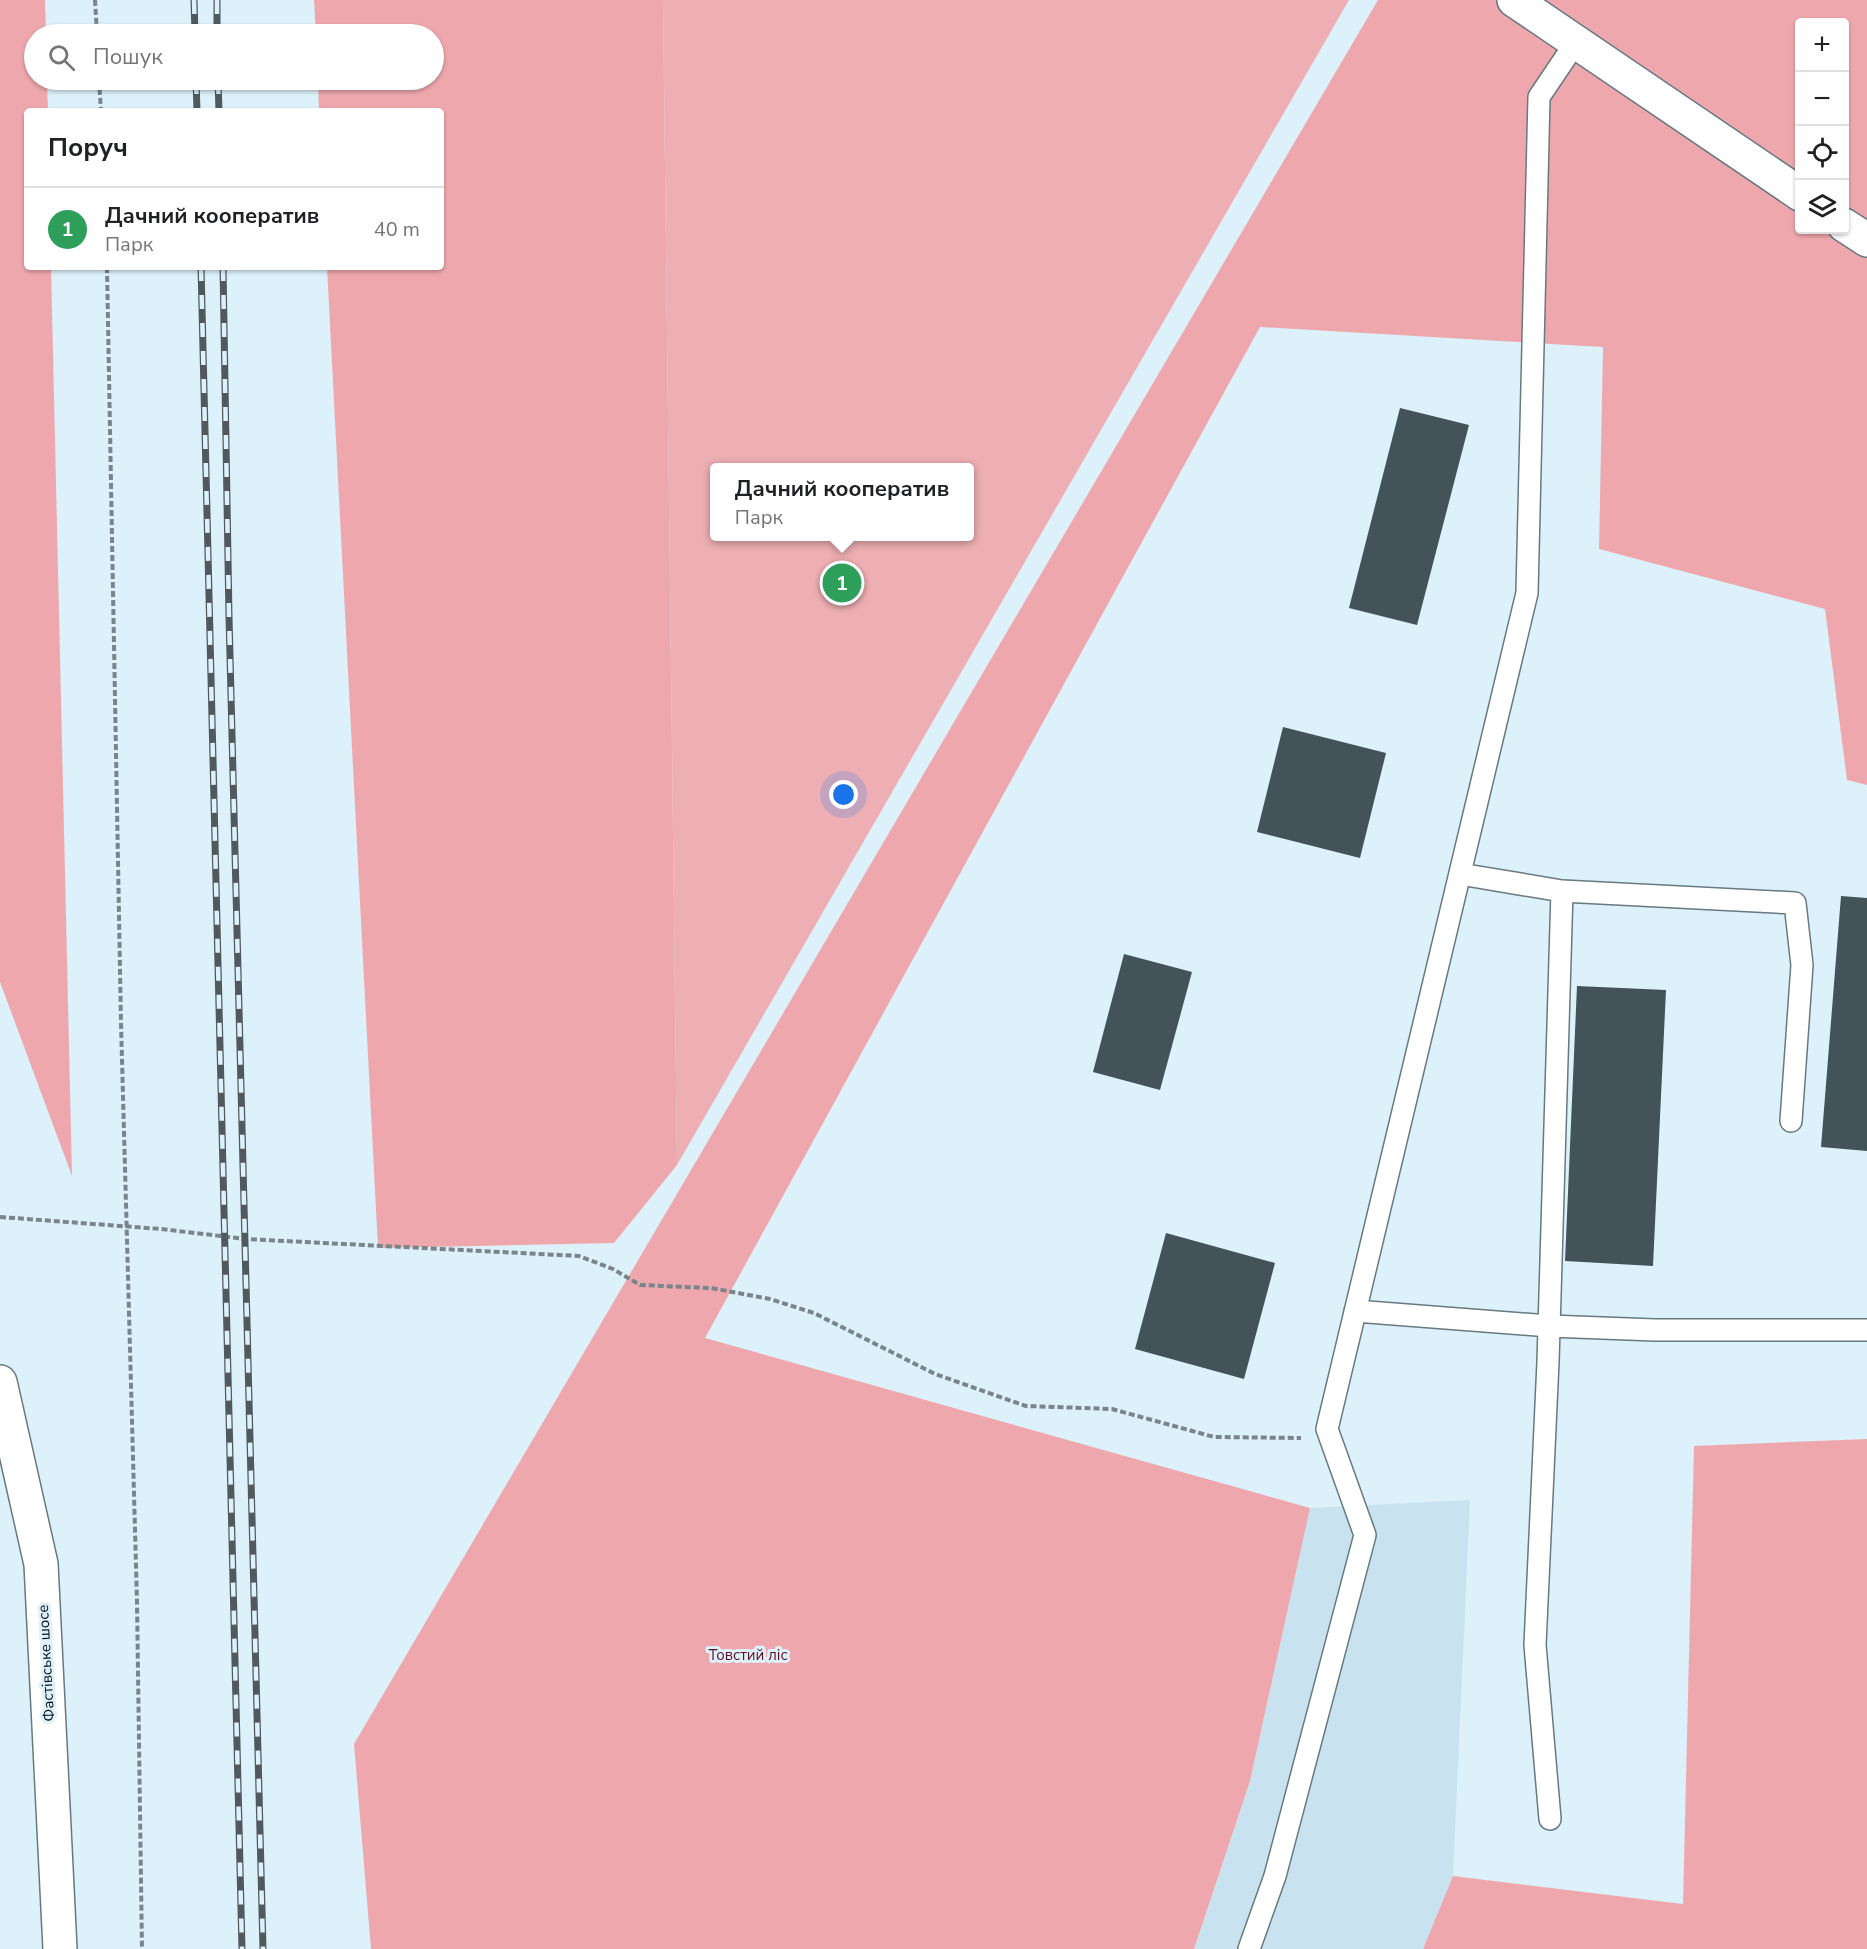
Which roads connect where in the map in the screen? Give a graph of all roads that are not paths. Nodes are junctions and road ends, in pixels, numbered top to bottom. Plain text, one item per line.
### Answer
1 (1514, 0) edge
2 (1576, 42) junction
3 (1795, 191) edge
4 (1849, 228) edge
5 (1867, 240) edge
6 (1460, 874) junction
7 (1562, 891) junction
8 (1791, 1121) dead end
9 (1355, 1311) junction
10 (1549, 1326) junction
11 (1867, 1330) edge
12 (0, 1382) edge
13 (1550, 1819) dead end
14 (60, 1949) edge
15 (1249, 1949) edge

1 - 2 main road
2 - 3 main road
2 - 6 lane
4 - 5 main road
6 - 7 lane
6 - 9 lane
7 - 8 lane
7 - 10 lane
9 - 10 lane
9 - 15 lane
10 - 11 lane
10 - 13 lane
12 - 14 main road, Фастівське шосе

